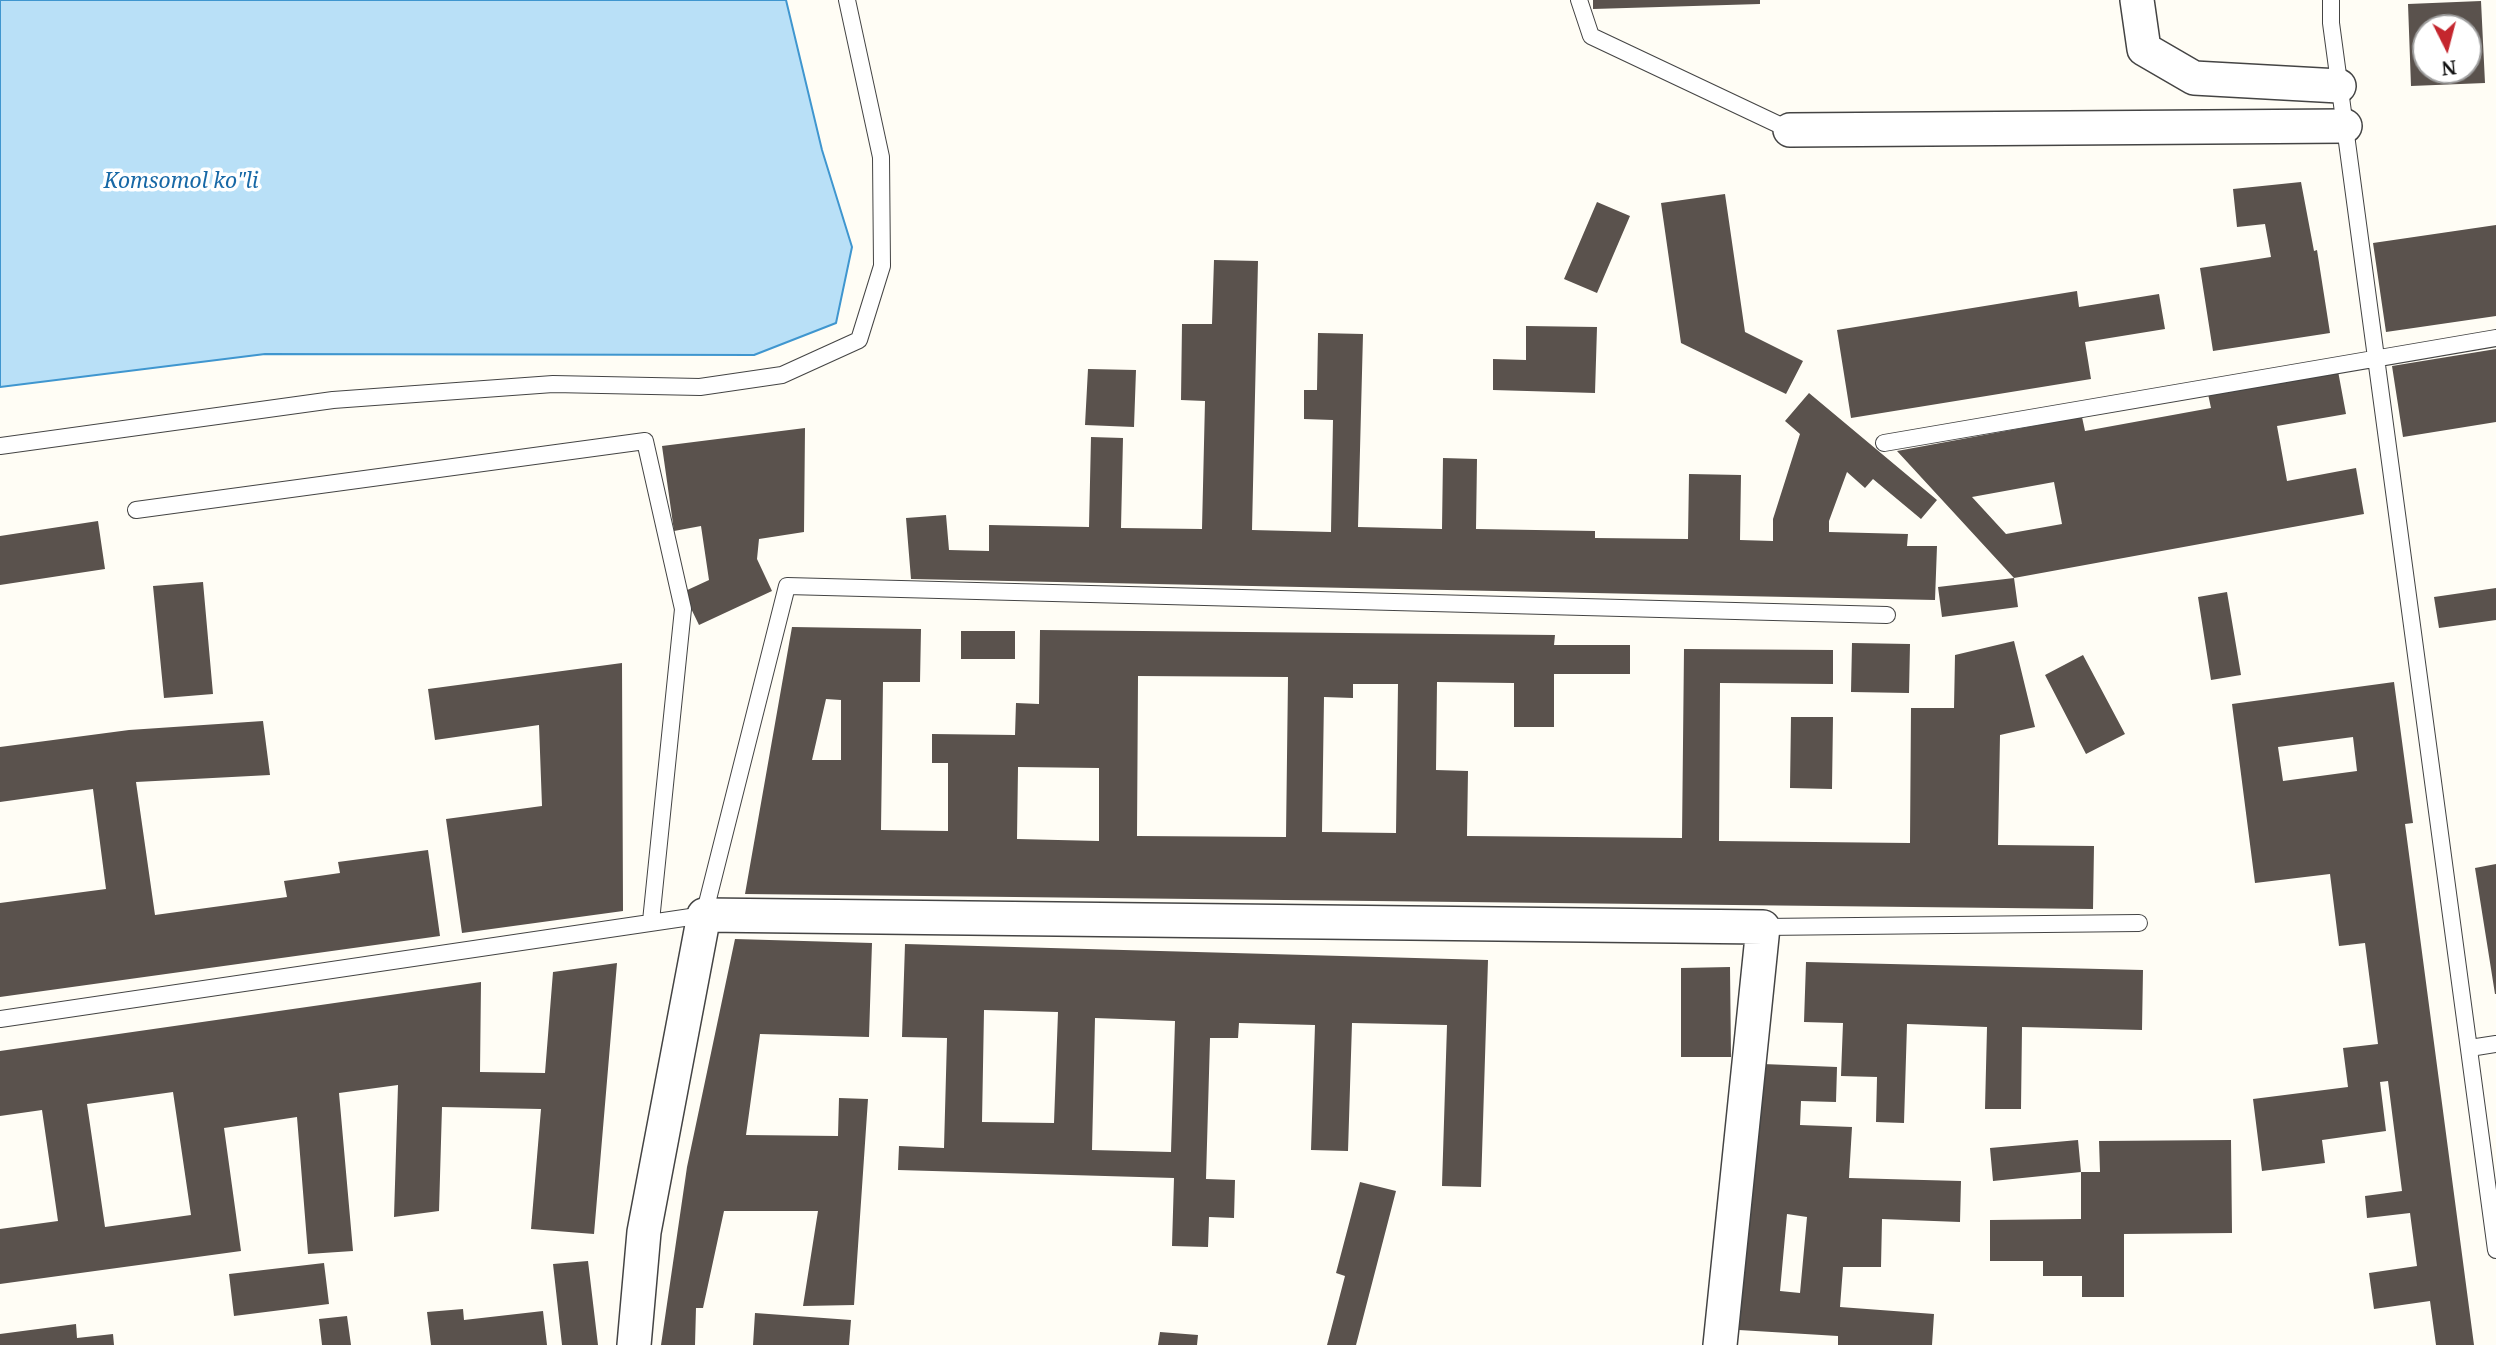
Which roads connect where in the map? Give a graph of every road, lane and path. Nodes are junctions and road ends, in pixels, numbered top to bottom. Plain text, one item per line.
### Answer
1 (847, 0) edge
2 (1579, 0) edge
3 (2137, 0) edge
4 (2331, 0) edge
5 (2339, 86) junction
6 (2345, 126) junction
7 (1790, 130) joint
8 (2496, 338) edge
9 (2376, 357) junction
10 (1884, 443) dead end
11 (0, 446) edge
12 (136, 510) dead end
13 (1886, 615) dead end
14 (704, 915) junction
15 (651, 921) junction
16 (2139, 923) dead end
17 (1763, 927) junction
18 (0, 1019) edge
19 (2496, 1044) edge
20 (2470, 1048) junction
21 (2496, 1250) edge
22 (634, 1345) edge
23 (1720, 1345) edge

1 - 11 lane
2 - 7 lane
3 - 5 street
4 - 5 lane
5 - 6 lane
6 - 7 street
6 - 9 lane
8 - 9 lane
9 - 10 lane
9 - 20 lane
12 - 15 lane
13 - 14 lane
14 - 15 lane
14 - 17 street
14 - 22 street
15 - 18 lane
16 - 17 lane
17 - 23 street
19 - 20 lane
20 - 21 lane

